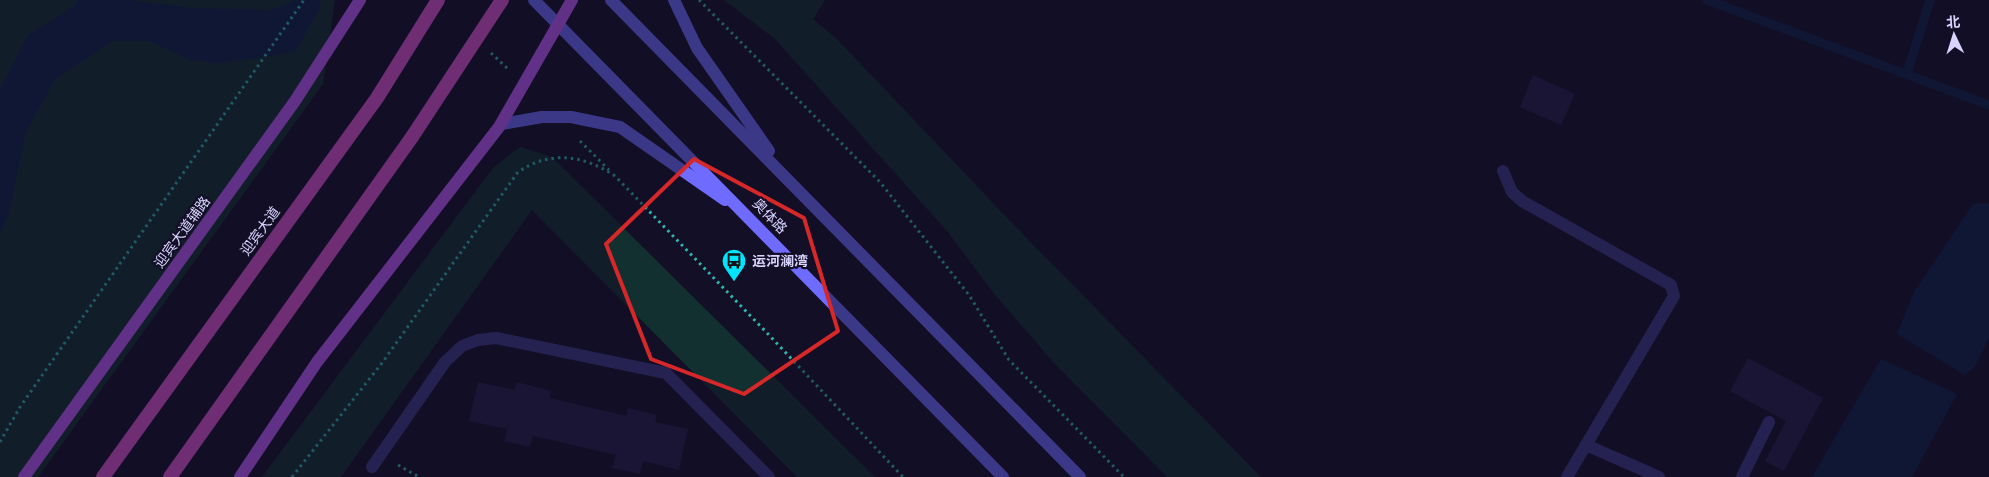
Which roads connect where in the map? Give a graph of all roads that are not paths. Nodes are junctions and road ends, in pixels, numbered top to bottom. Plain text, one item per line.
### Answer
1 (360, 0) edge
2 (438, 0) edge
3 (502, 0) edge
4 (534, 0) edge
5 (572, 0) edge
6 (611, 0) edge
7 (674, 0) edge
8 (558, 24) junction
9 (502, 124) junction
10 (1503, 171) dead end
11 (789, 180) junction
12 (752, 219) junction
13 (1769, 422) dead end
14 (1586, 445) junction
15 (372, 467) dead end
16 (24, 477) edge
17 (103, 477) edge
18 (170, 477) edge
19 (240, 477) edge
20 (769, 477) edge
21 (1003, 477) edge
22 (1080, 477) edge
23 (1567, 477) edge
24 (1659, 477) edge
25 (1742, 477) edge

1 - 16 main road, 迎宾大道辅路
2 - 17 highway, 迎宾大道
3 - 18 highway, bridge
4 - 8 main road, 奥体路
5 - 8 main road
6 - 11 main road
7 - 11 main road
8 - 9 main road
8 - 12 main road, 奥体路
9 - 12 main road
9 - 19 main road
10 - 14 lane
11 - 22 main road
12 - 21 main road, 奥体路
13 - 25 lane
14 - 23 lane
14 - 24 lane
15 - 20 lane

